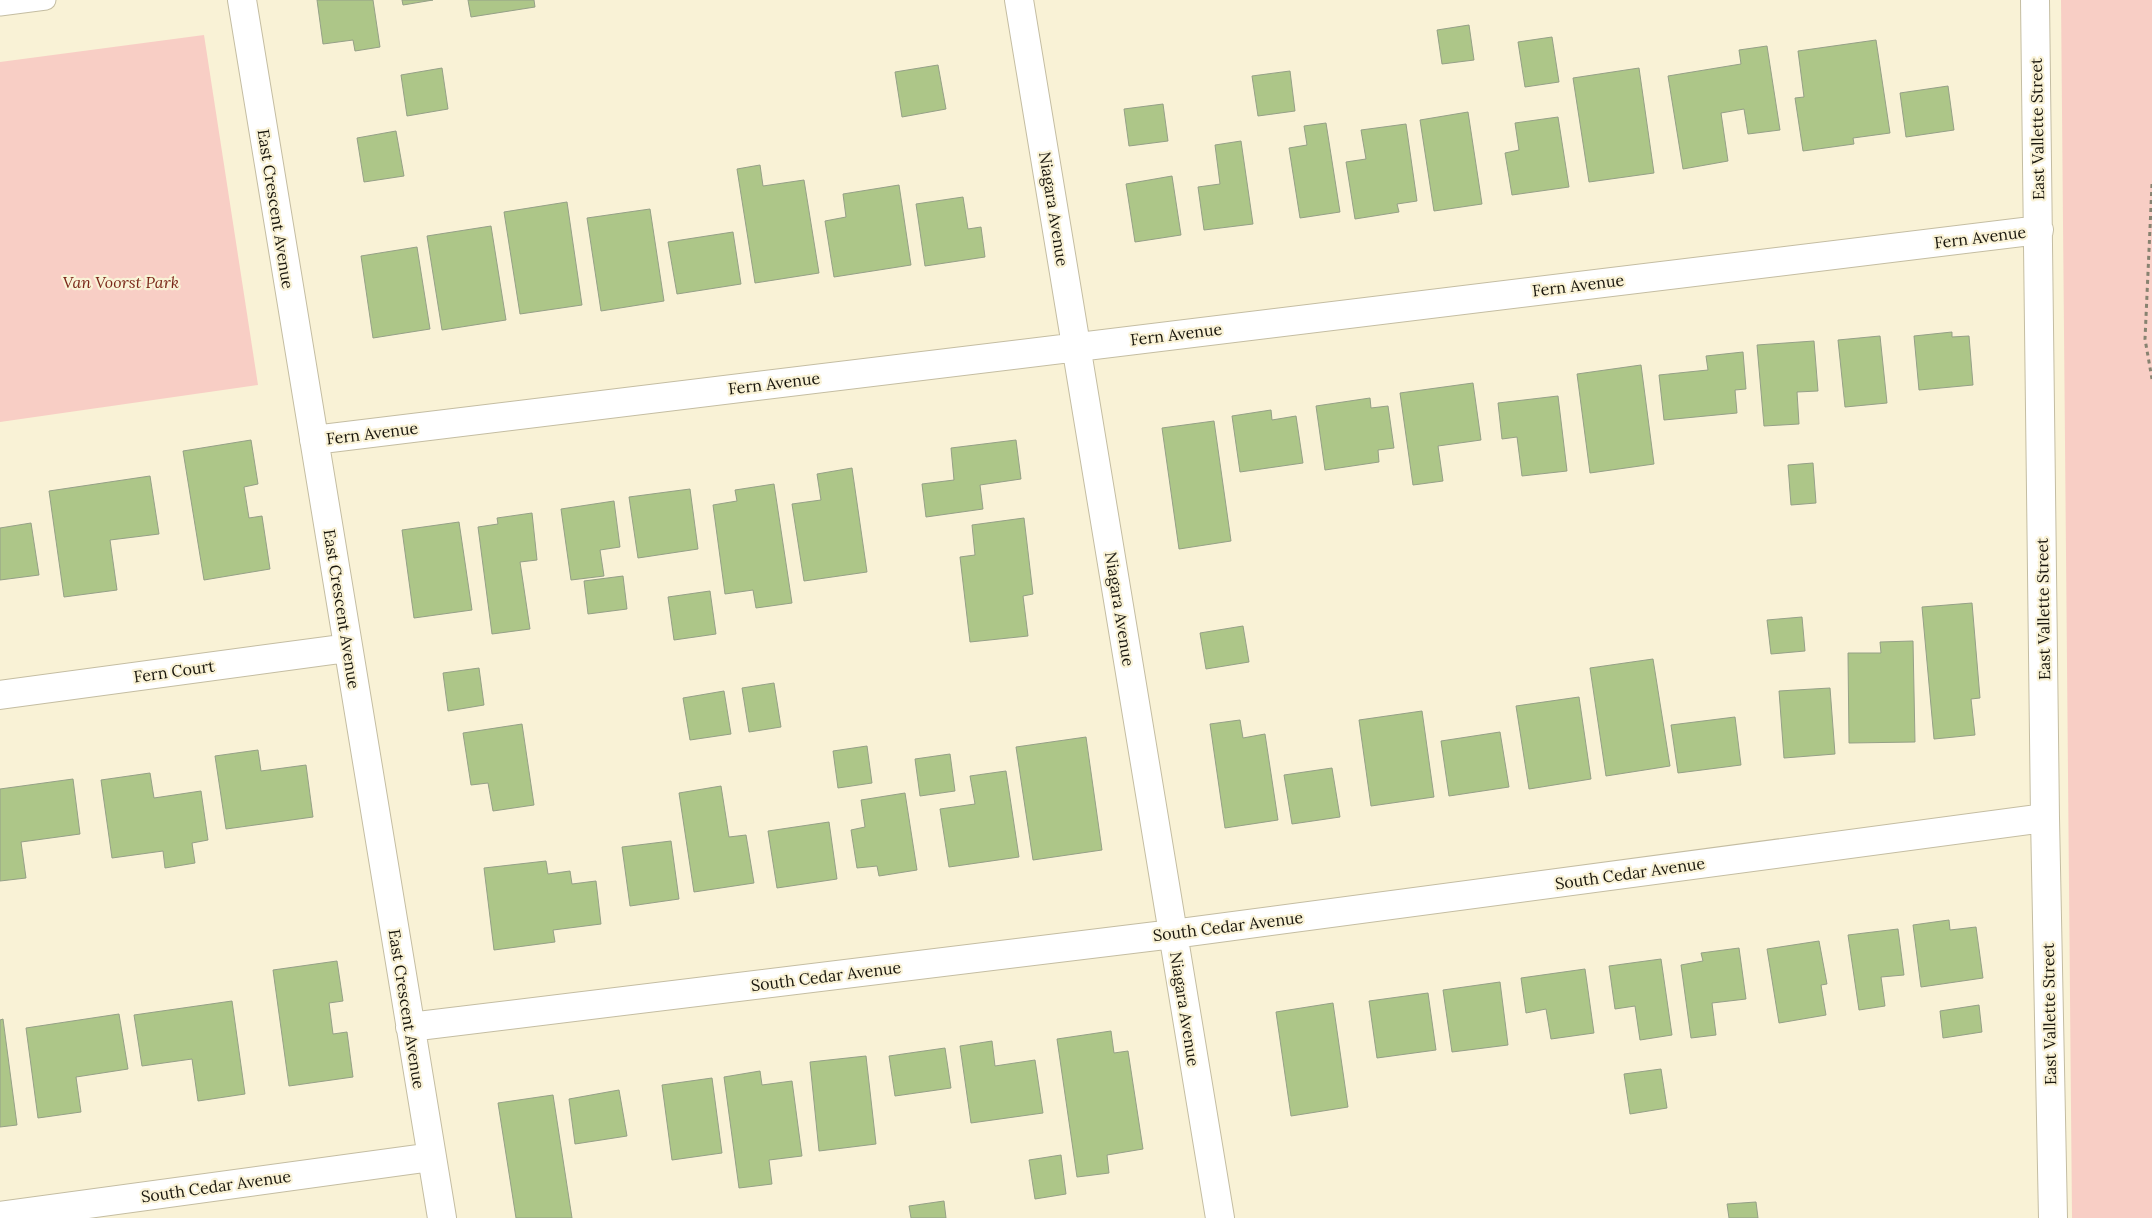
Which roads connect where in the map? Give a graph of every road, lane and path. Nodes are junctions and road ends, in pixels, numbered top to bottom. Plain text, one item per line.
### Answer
1 (46, 0) edge
2 (242, 0) edge
3 (1019, 0) edge
4 (2035, 0) edge
5 (0, 6) edge
6 (2152, 184) edge
7 (2039, 230) junction
8 (1076, 346) junction
9 (2152, 379) edge
10 (314, 440) junction
11 (348, 648) junction
12 (0, 695) edge
13 (2045, 818) junction
14 (1173, 934) junction
15 (410, 1027) junction
16 (432, 1157) junction
17 (0, 1216) edge
18 (442, 1218) edge
19 (1220, 1218) edge
20 (2053, 1218) edge

1 - 5 lane
2 - 10 street, East Crescent Avenue
3 - 8 street, Niagara Avenue
4 - 7 street, East Vallette Street
6 - 9 path
7 - 8 street, Fern Avenue
7 - 13 street, East Vallette Street
8 - 10 street, Fern Avenue
8 - 14 street, Niagara Avenue
10 - 11 street, East Crescent Avenue
11 - 12 street, Fern Court
11 - 15 street, East Crescent Avenue
13 - 14 street, South Cedar Avenue
13 - 20 street, East Vallette Street
14 - 15 street, South Cedar Avenue
14 - 19 street, Niagara Avenue
15 - 16 street, East Crescent Avenue
16 - 17 street, South Cedar Avenue
16 - 18 street, East Crescent Avenue

